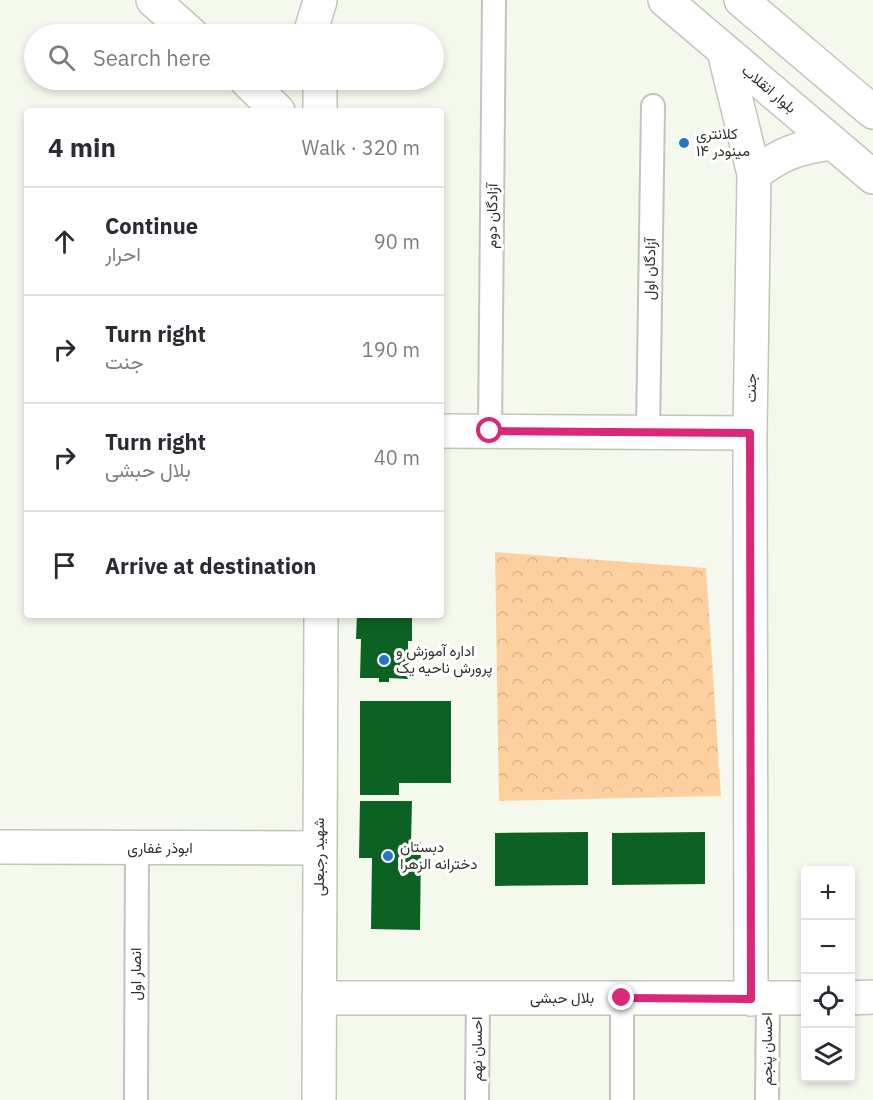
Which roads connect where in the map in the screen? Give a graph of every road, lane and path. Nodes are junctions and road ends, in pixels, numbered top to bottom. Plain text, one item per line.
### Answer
1 (153, 0) edge
2 (494, 0) edge
3 (665, 0) edge
4 (741, 0) edge
5 (320, 1) edge
6 (180, 24) edge
7 (313, 24) edge
8 (320, 24) edge
9 (724, 51) junction
10 (256, 90) edge
11 (320, 90) edge
12 (653, 106) dead end
13 (275, 108) edge
14 (320, 108) edge
15 (873, 112) edge
16 (832, 142) junction
17 (754, 174) junction
18 (873, 177) edge
19 (444, 431) edge
20 (490, 431) junction
21 (648, 432) junction
22 (750, 433) junction
23 (321, 618) edge
24 (0, 847) edge
25 (137, 848) junction
26 (319, 848) junction
27 (873, 997) edge
28 (319, 998) junction
29 (478, 998) junction
30 (622, 998) junction
31 (801, 998) edge
32 (855, 998) edge
33 (759, 999) junction
34 (136, 1100) edge
35 (319, 1100) edge
36 (477, 1100) edge
37 (622, 1100) edge
38 (767, 1100) edge

1 - 6 street
2 - 20 street, آزادگان دوم
3 - 9 street, بلوار انقلاب
4 - 15 street
5 - 7 street
5 - 8 street
9 - 16 street, بلوار انقلاب
9 - 17 street, جنت
10 - 13 street
11 - 14 street
12 - 21 street, آزادگان اول
16 - 17 street
16 - 18 street, بلوار انقلاب
17 - 22 street, جنت
19 - 20 street
20 - 21 street
21 - 22 street
22 - 33 street, جنت
23 - 26 street, شهید رجبعلی
24 - 25 street, ابوذر غفاری
25 - 26 street, ابوذر غفاری
25 - 34 street, انصار اول
26 - 28 street, شهید رجبعلی
27 - 32 street
28 - 29 street, بلال حبشی
28 - 35 street, شهید رجبعلی
29 - 30 street, بلال حبشی
29 - 36 street, احسان نهم
30 - 33 street, بلال حبشی
30 - 37 street
31 - 33 street, بلال حبشی
33 - 38 street, احسان پنجم

